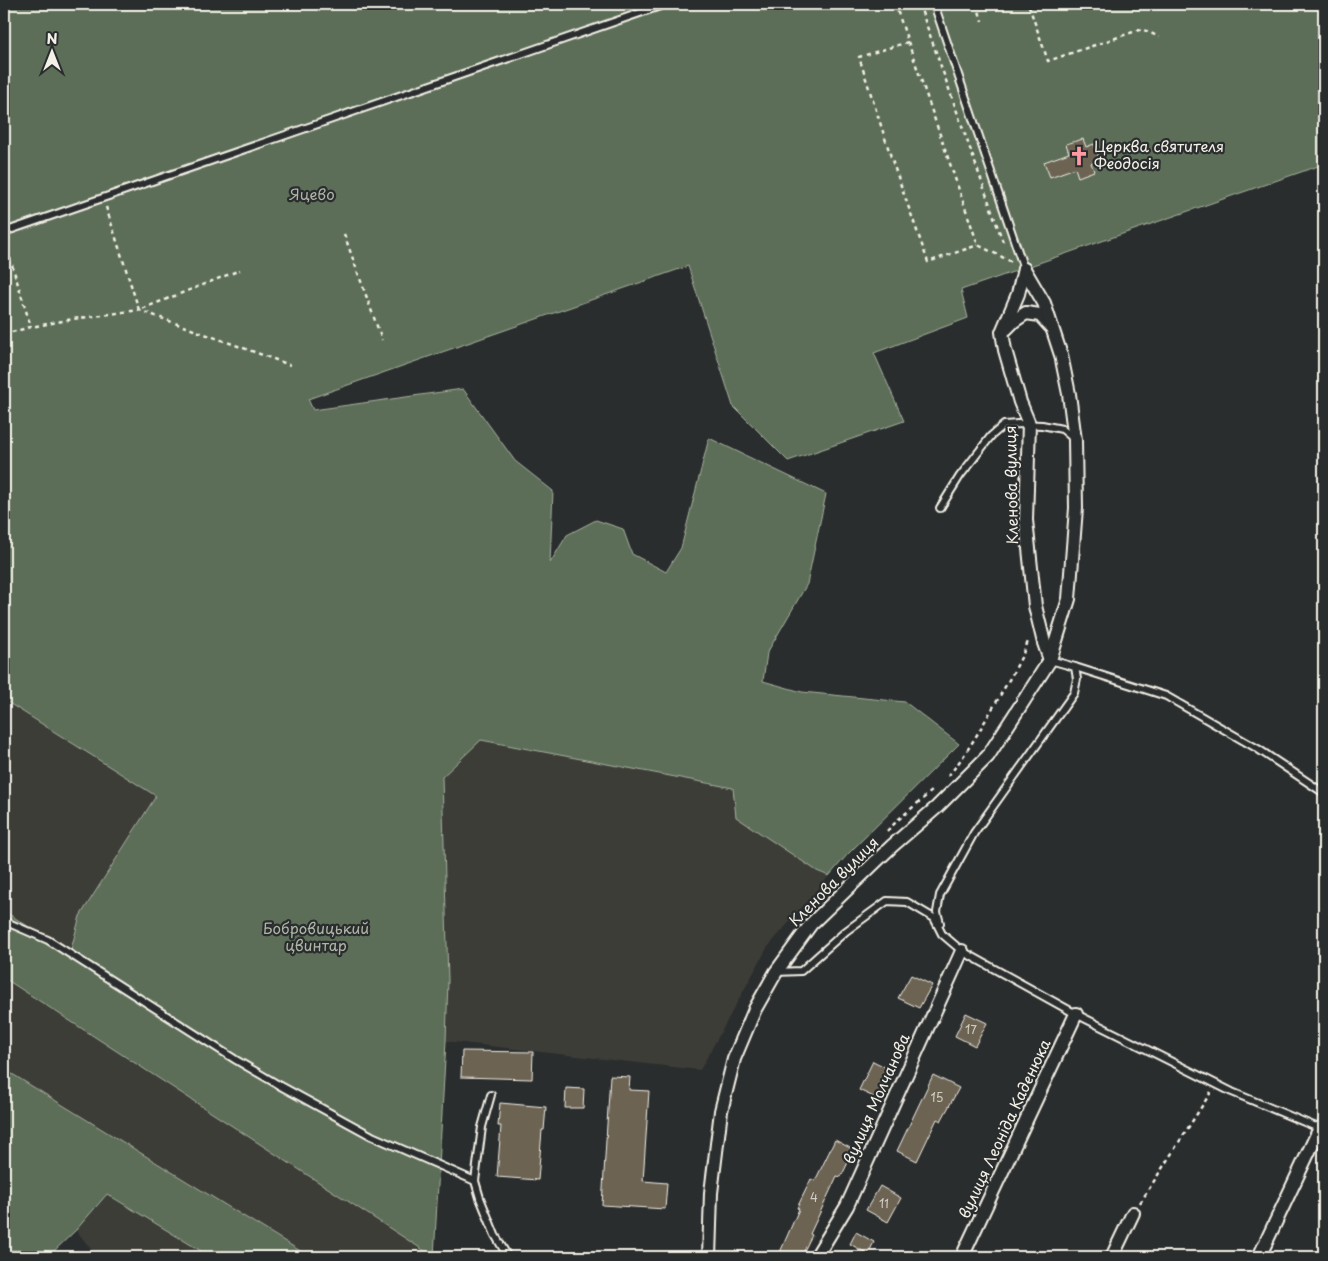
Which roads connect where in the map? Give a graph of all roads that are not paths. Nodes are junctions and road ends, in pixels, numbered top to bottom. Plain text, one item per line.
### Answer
1 (666, 4) edge
2 (934, 4) edge
3 (4, 232) edge
4 (1024, 269) junction
5 (1052, 328) junction
6 (1002, 332) junction
7 (1029, 424) junction
8 (1075, 440) junction
9 (940, 508) dead end
10 (1050, 660) junction
11 (1075, 667) junction
12 (1324, 793) edge
13 (4, 922) edge
14 (942, 934) junction
15 (962, 951) junction
16 (776, 972) junction
17 (1076, 1014) junction
18 (491, 1095) dead end
19 (1322, 1129) edge
20 (475, 1180) junction
21 (1133, 1213) road end
22 (508, 1257) edge
23 (710, 1257) edge
24 (816, 1257) edge
25 (962, 1257) edge
26 (1112, 1257) edge
27 (1259, 1257) edge

1 - 3 lane
2 - 4 lane
4 - 5 street, Кленова вулиця
4 - 6 street
5 - 6 street
5 - 8 street, Кленова вулиця
6 - 7 street, Кленова вулиця
7 - 8 lane
7 - 9 lane
7 - 10 street, Кленова вулиця
8 - 10 street, Кленова вулиця
10 - 11 lane
10 - 16 street, Кленова вулиця
11 - 12 lane
11 - 14 lane
13 - 20 lane
14 - 15 lane
14 - 16 lane
15 - 17 lane
15 - 24 street, вулиця Молчанова
16 - 23 street, Кленова вулиця
17 - 19 lane
17 - 25 street, вулиця Леоніда Каденюка
18 - 20 lane
19 - 27 street
20 - 22 lane
21 - 26 street

